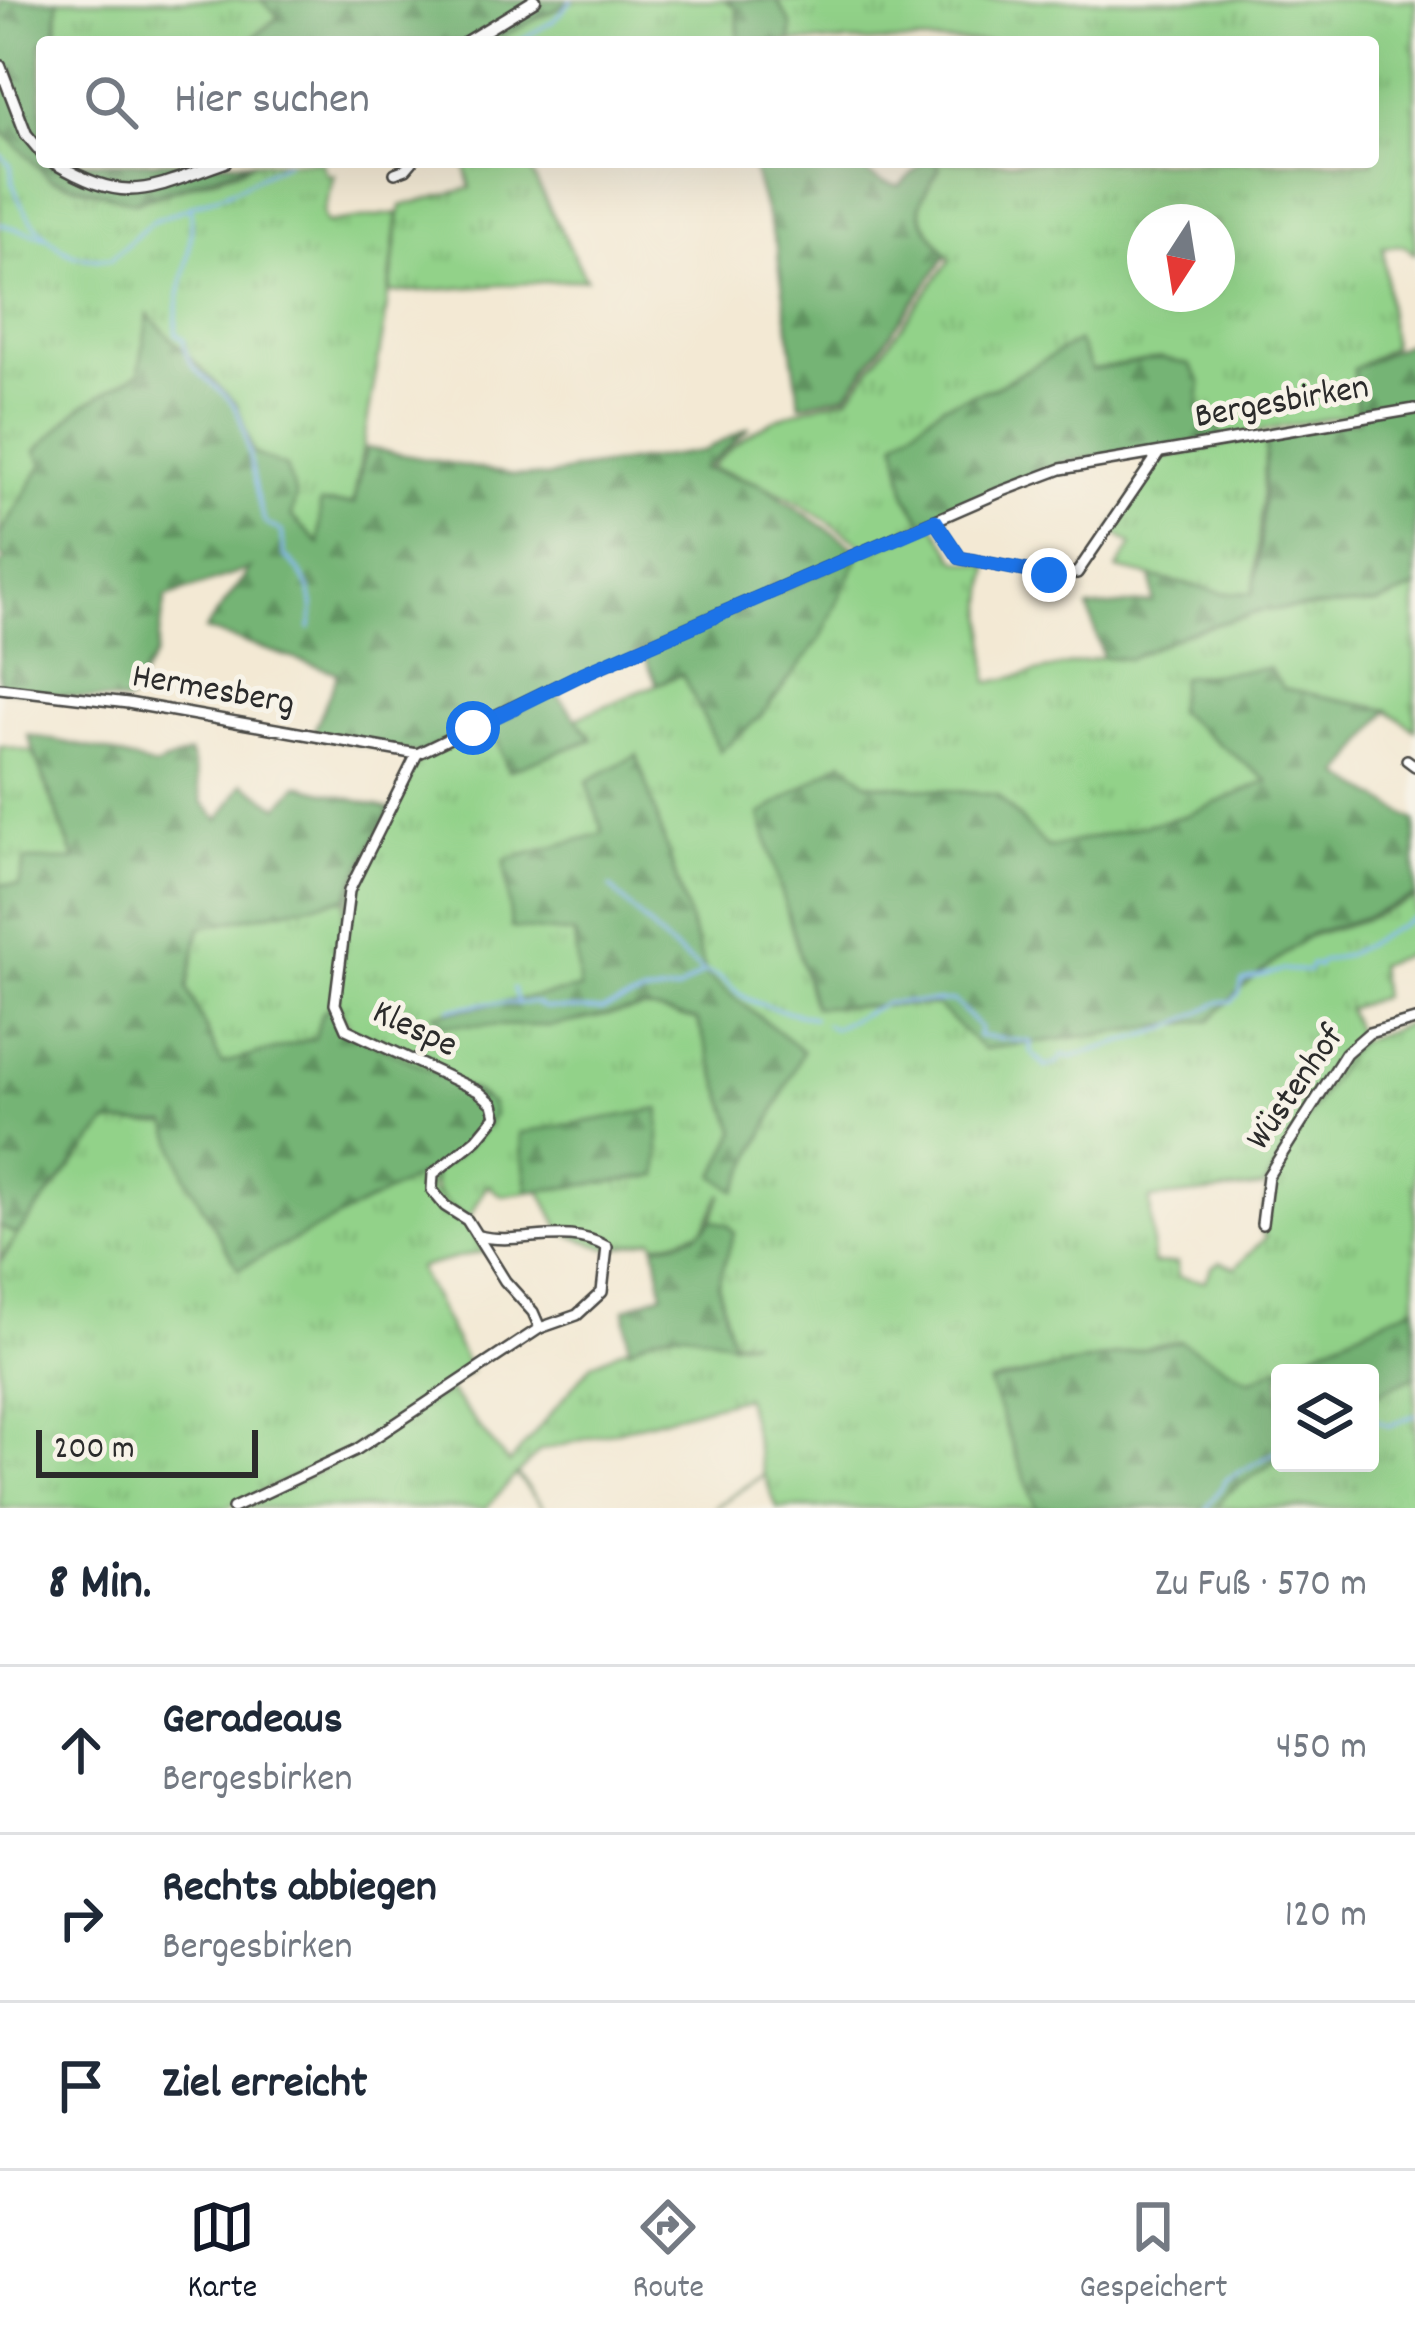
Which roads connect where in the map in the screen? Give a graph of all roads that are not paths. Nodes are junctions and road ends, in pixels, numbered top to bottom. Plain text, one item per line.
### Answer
1 (535, 0) edge
2 (476, 36) edge
3 (0, 67) edge
4 (36, 146) edge
5 (64, 168) edge
6 (207, 168) edge
7 (403, 168) edge
8 (395, 173) dead end
9 (1415, 409) edge
10 (1159, 453) junction
11 (935, 521) junction
12 (0, 688) edge
13 (417, 754) junction
14 (1415, 1019) edge
15 (1262, 1224) dead end
16 (478, 1236) junction
17 (540, 1328) junction
18 (233, 1508) edge

1 - 2 street
3 - 4 street
5 - 6 street
7 - 8 street
9 - 10 street, Bergesbirken
10 - 11 street, Bergesbirken
10 - 11 street, Bergesbirken
11 - 13 street, Bergesbirken
12 - 13 street, Hermesberg
13 - 16 street, Klespe
14 - 15 street, Wüstenhof
16 - 17 street, Klespe
16 - 17 street
17 - 18 street

